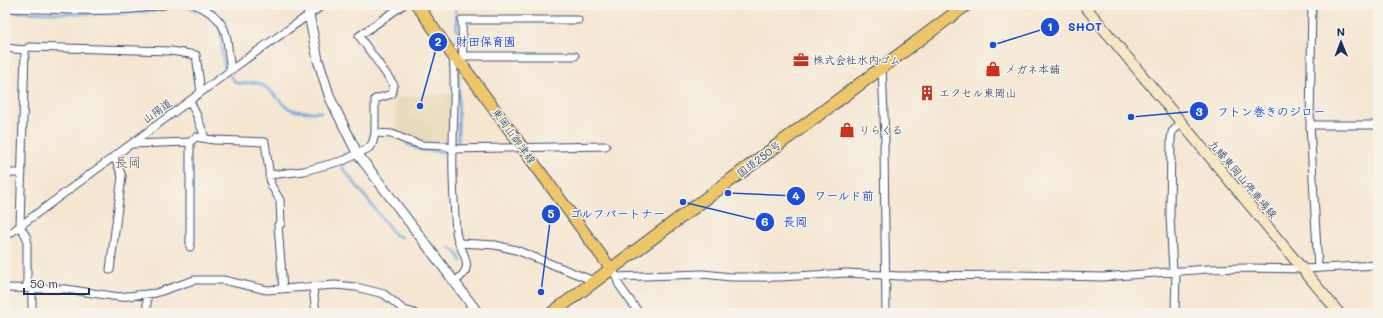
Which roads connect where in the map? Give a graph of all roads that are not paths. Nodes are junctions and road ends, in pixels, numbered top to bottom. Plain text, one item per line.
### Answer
1 (164, 5) edge
2 (196, 5) edge
3 (307, 5) edge
4 (323, 5) edge
5 (404, 5) edge
6 (417, 5) edge
7 (966, 5) edge
8 (1084, 5) edge
9 (1312, 5) edge
10 (5, 8) edge
11 (309, 16) junction
12 (578, 20) dead end
13 (5, 48) edge
14 (25, 50) junction
15 (575, 56) dead end
16 (460, 59) junction
17 (882, 67) junction
18 (231, 70) junction
19 (202, 92) junction
20 (190, 101) junction
21 (1181, 123) junction
22 (1310, 125) junction
23 (1378, 125) edge
24 (374, 133) junction
25 (204, 138) junction
26 (190, 142) junction
27 (132, 144) junction
28 (606, 146) dead end
29 (522, 147) junction
30 (452, 149) junction
31 (357, 153) junction
32 (114, 156) junction
33 (5, 173) edge
34 (22, 173) junction
35 (269, 174) junction
36 (20, 226) junction
37 (5, 237) edge
38 (459, 243) junction
39 (190, 247) dead end
40 (1378, 265) edge
41 (1318, 268) junction
42 (1303, 269) junction
43 (110, 270) dead end
44 (1174, 271) junction
45 (613, 273) junction
46 (886, 275) junction
47 (594, 281) junction
48 (454, 282) junction
49 (5, 288) edge
50 (30, 288) junction
51 (313, 288) junction
52 (284, 289) junction
53 (147, 294) junction
54 (476, 310) edge
55 (32, 313) edge
56 (147, 313) edge
57 (316, 313) edge
58 (414, 313) edge
59 (464, 313) edge
60 (552, 313) edge
61 (639, 313) edge
62 (886, 313) edge
63 (1175, 313) edge
64 (1339, 313) edge

1 - 10 street
2 - 18 street
3 - 11 street
4 - 11 street, 山陽道
5 - 24 street
6 - 16 main road, 東岡山御津線
7 - 17 highway, 国道250号
8 - 21 main road, 九蟠東岡山停車場線
9 - 22 street
11 - 18 street, 山陽道
11 - 31 street
12 - 16 street
13 - 14 street
14 - 19 street
14 - 34 street
15 - 16 street
16 - 29 main road, 東岡山御津線
16 - 30 street
17 - 45 highway, 国道250号
17 - 46 street
18 - 19 street, 山陽道
19 - 20 street, 山陽道
20 - 25 street
20 - 27 street, 山陽道
21 - 42 main road, 九蟠東岡山停車場線
21 - 44 street
22 - 23 street
22 - 41 street
24 - 30 street
24 - 31 street
25 - 26 street
25 - 35 street
26 - 27 street
26 - 39 street
27 - 32 street, 山陽道
28 - 29 street
29 - 30 street
29 - 45 main road, 東岡山御津線
30 - 38 street
31 - 35 street
31 - 48 street
32 - 36 street, 山陽道
32 - 43 street
33 - 34 street
34 - 36 street
35 - 52 street
36 - 37 street, 山陽道
36 - 50 street
38 - 47 street
38 - 48 street
40 - 41 street
41 - 42 street
42 - 44 street
42 - 64 main road, 九蟠東岡山停車場線
44 - 46 street
44 - 63 street
45 - 46 street
45 - 47 highway, 国道250号
45 - 61 street
46 - 62 street
47 - 60 highway, 国道250号
48 - 54 street
49 - 50 street
50 - 53 street
50 - 55 street
51 - 52 street
51 - 57 street
51 - 58 street
52 - 53 street
53 - 56 street
54 - 59 street

